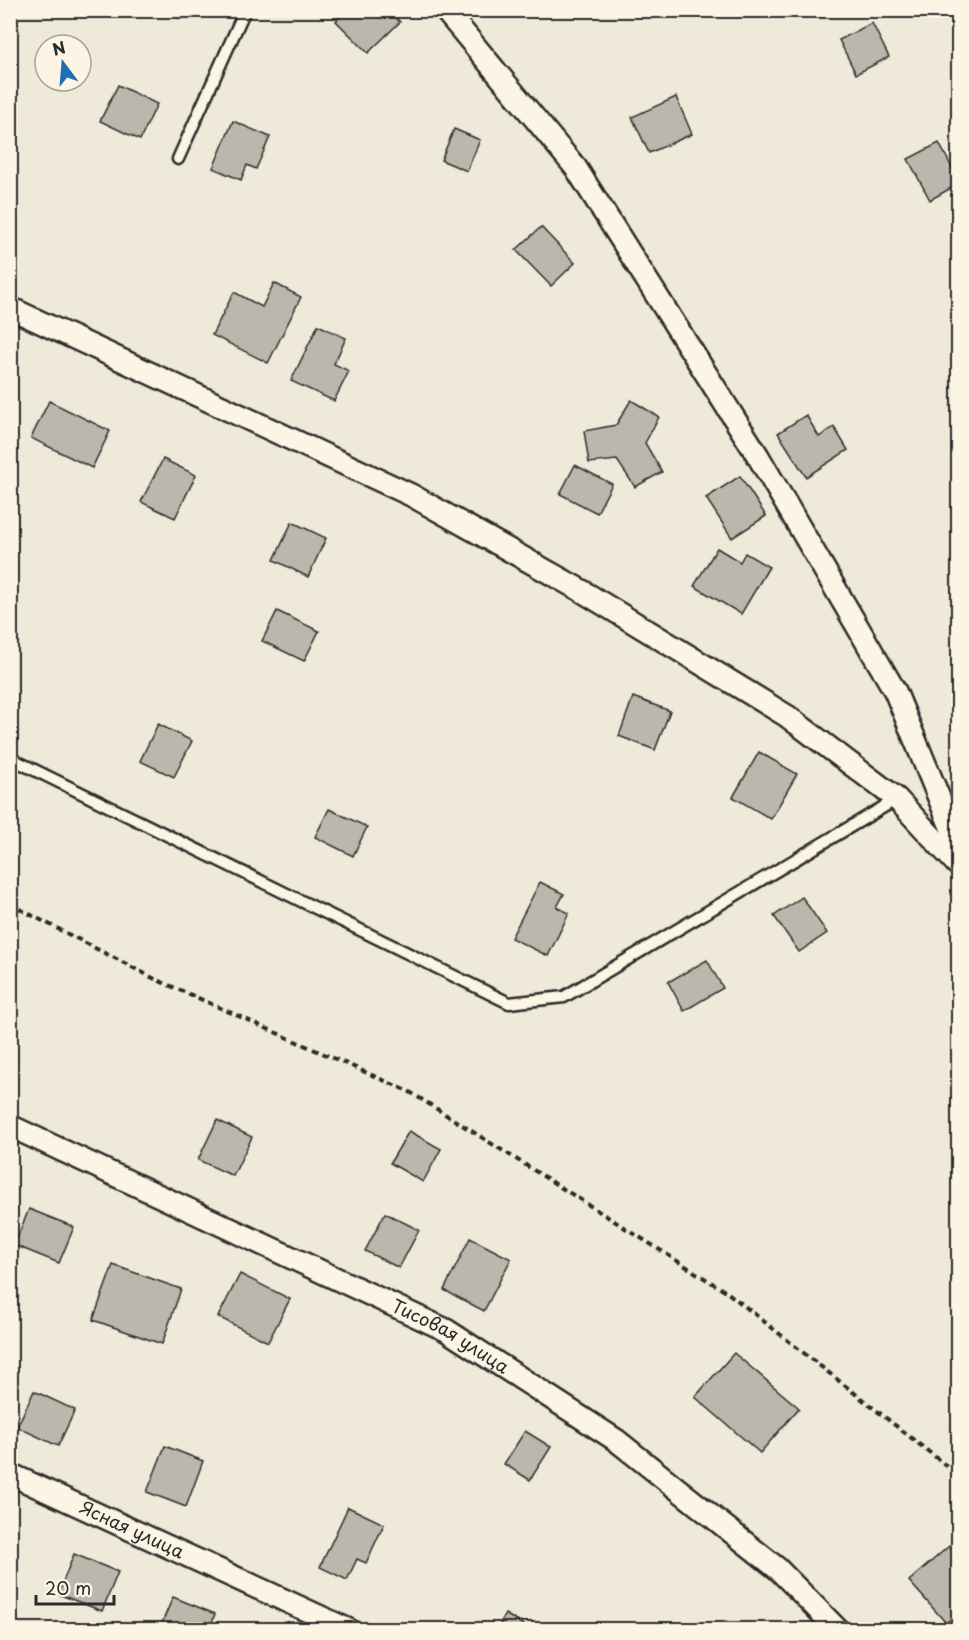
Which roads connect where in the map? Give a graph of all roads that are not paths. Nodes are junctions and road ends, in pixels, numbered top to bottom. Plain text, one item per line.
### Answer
1 (245, 10) edge
2 (445, 10) edge
3 (178, 159) dead end
4 (10, 309) edge
5 (10, 758) edge
6 (897, 800) junction
7 (958, 844) edge
8 (958, 865) edge
9 (10, 1126) edge
10 (10, 1474) edge
11 (349, 1629) edge
12 (838, 1629) edge

1 - 3 lane
2 - 7 street
4 - 6 street
5 - 6 lane
6 - 8 street
9 - 12 street, Тисовая улица
10 - 11 street, Ясная улица

